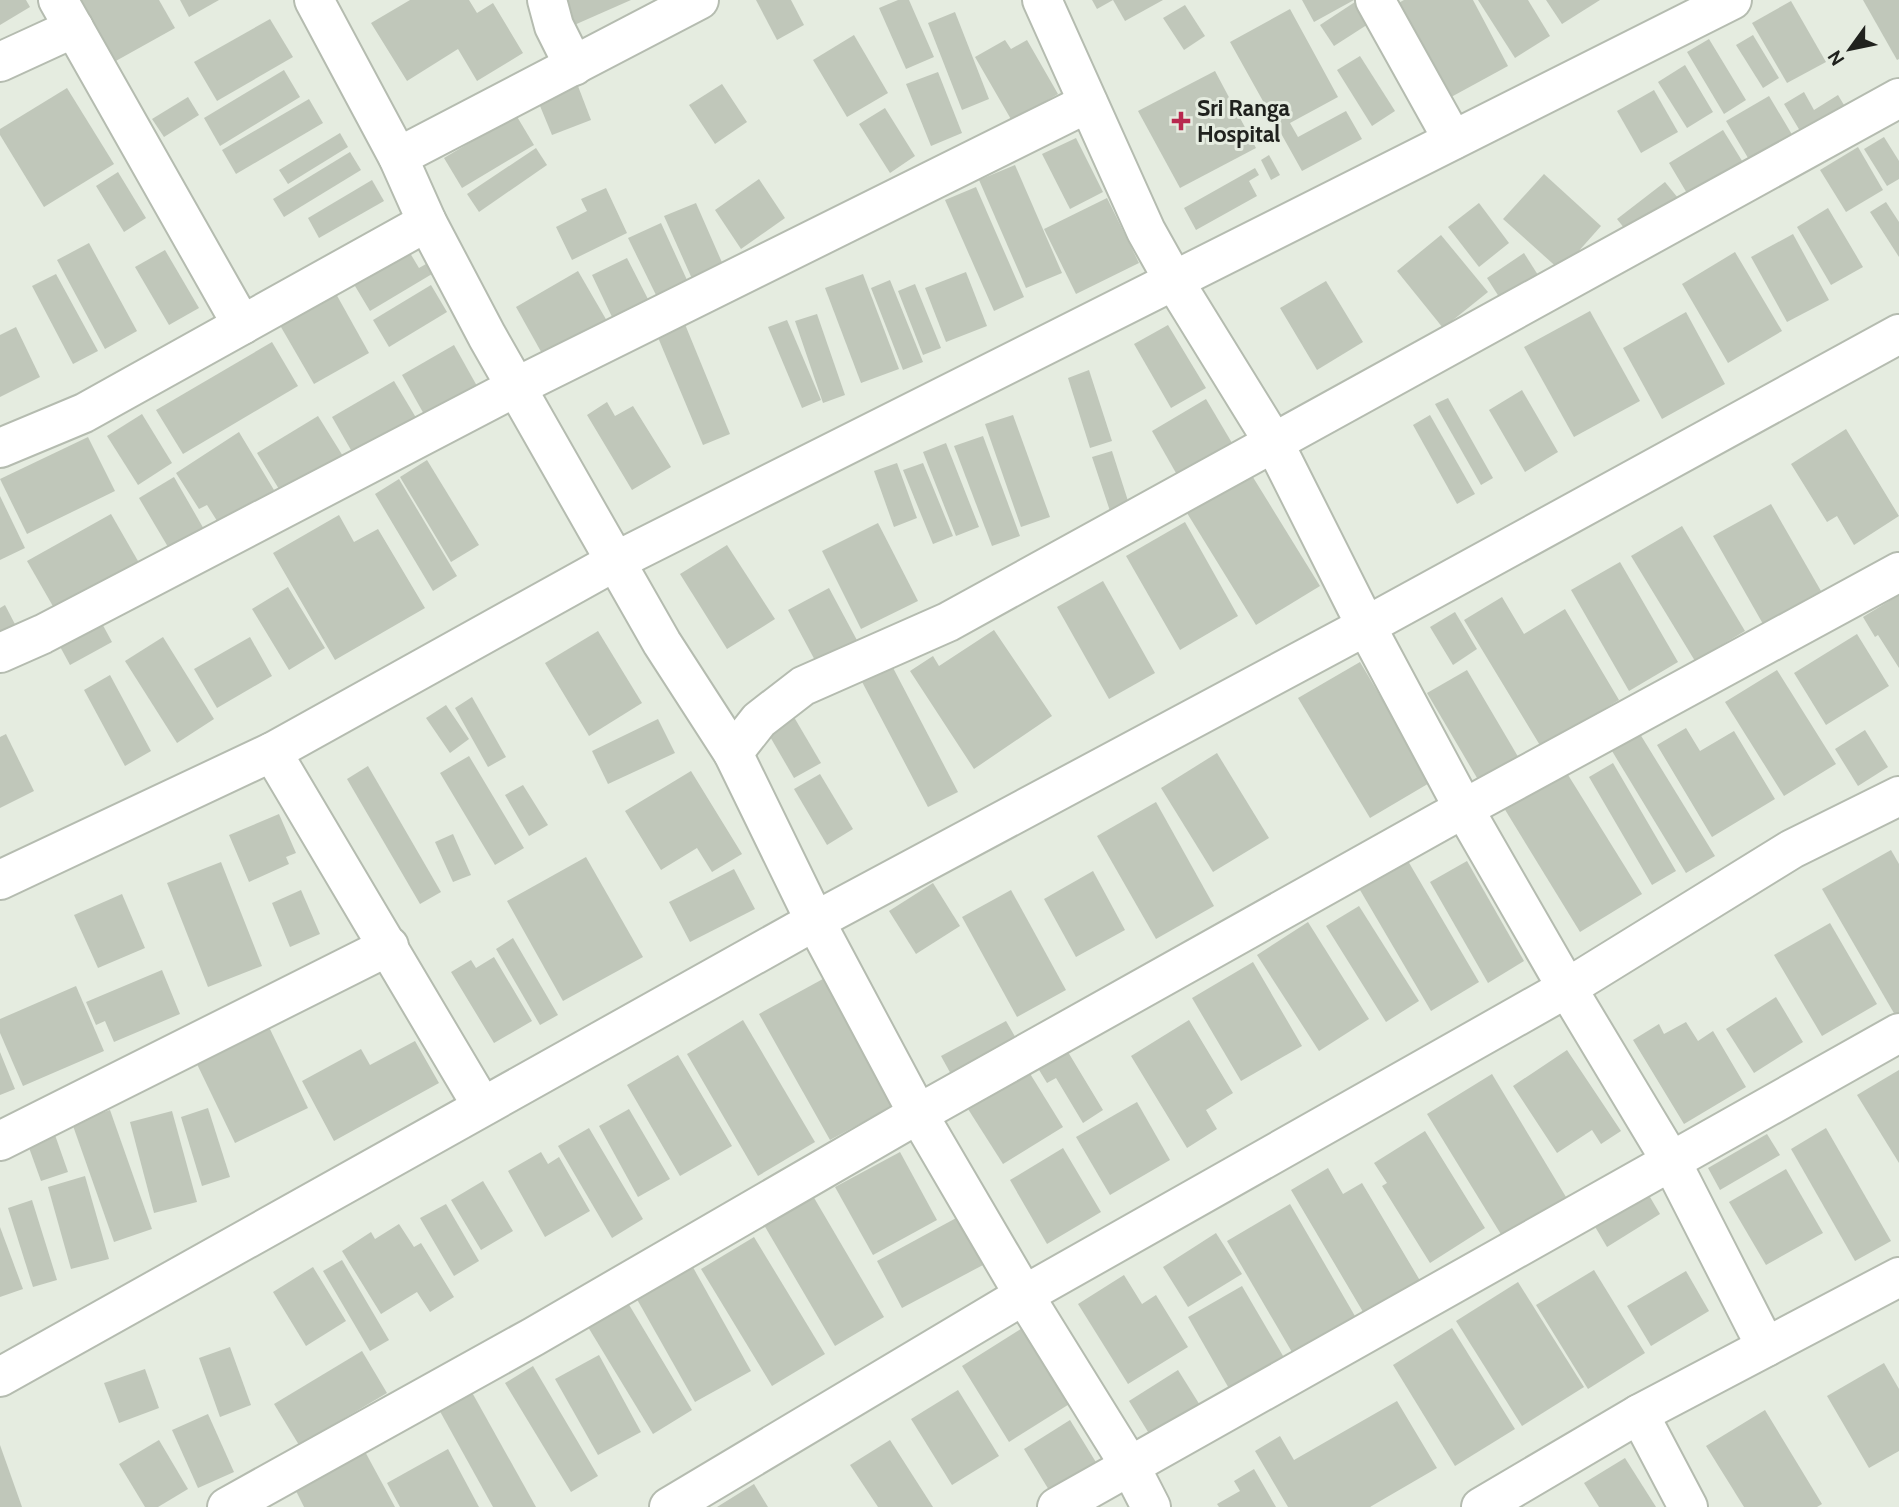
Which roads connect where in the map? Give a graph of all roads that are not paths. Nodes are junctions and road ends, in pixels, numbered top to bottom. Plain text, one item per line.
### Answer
1 (314, 0) edge
2 (547, 0) edge
3 (699, 0) edge
4 (1042, 0) edge
5 (1375, 0) edge
6 (1732, 0) edge
7 (66, 14) edge
8 (0, 62) edge
9 (574, 66) junction
10 (1899, 98) edge
11 (1087, 103) junction
12 (1453, 141) junction
13 (398, 157) junction
14 (427, 222) junction
15 (1174, 281) junction
16 (242, 325) junction
17 (1899, 334) edge
18 (516, 387) junction
19 (1274, 443) junction
20 (0, 449) edge
21 (615, 561) junction
22 (1899, 572) edge
23 (1366, 626) junction
24 (0, 653) edge
25 (272, 752) junction
26 (733, 752) junction
27 (1899, 796) edge
28 (1464, 809) junction
29 (0, 880) edge
30 (815, 921) junction
31 (389, 946) junction
32 (1567, 988) junction
33 (1899, 1033) edge
34 (482, 1106) junction
35 (918, 1114) junction
36 (0, 1141) edge
37 (1671, 1161) junction
38 (1899, 1276) edge
39 (1024, 1295) junction
40 (1766, 1347) junction
41 (0, 1377) edge
42 (1639, 1414) junction
43 (1130, 1466) junction
44 (227, 1507) edge
45 (669, 1507) edge
46 (1056, 1507) edge
47 (1152, 1507) edge
48 (1481, 1507) edge
49 (1688, 1507) edge

1 - 13 street
2 - 9 street
3 - 9 street
4 - 11 street
5 - 12 street
6 - 12 street
7 - 8 street
7 - 16 street
9 - 13 street
10 - 19 street
11 - 15 street
11 - 18 street
12 - 15 street
13 - 14 street
14 - 16 street
14 - 18 street
15 - 19 street
15 - 21 street
16 - 20 street
17 - 23 street
18 - 21 street
18 - 24 street
19 - 23 street
19 - 26 street
21 - 25 street
21 - 26 street
22 - 28 street
23 - 28 street
23 - 30 street
25 - 29 street
25 - 31 street
26 - 30 street
27 - 32 street
28 - 32 street
28 - 35 street
30 - 34 street
30 - 35 street
31 - 34 street
31 - 36 street
32 - 37 street
32 - 39 street
33 - 37 street
34 - 41 street
35 - 39 street
35 - 44 street
37 - 40 street
37 - 43 street
38 - 40 street
39 - 43 street
39 - 45 street
40 - 42 street
42 - 48 street
42 - 49 street
43 - 46 street
43 - 47 street

